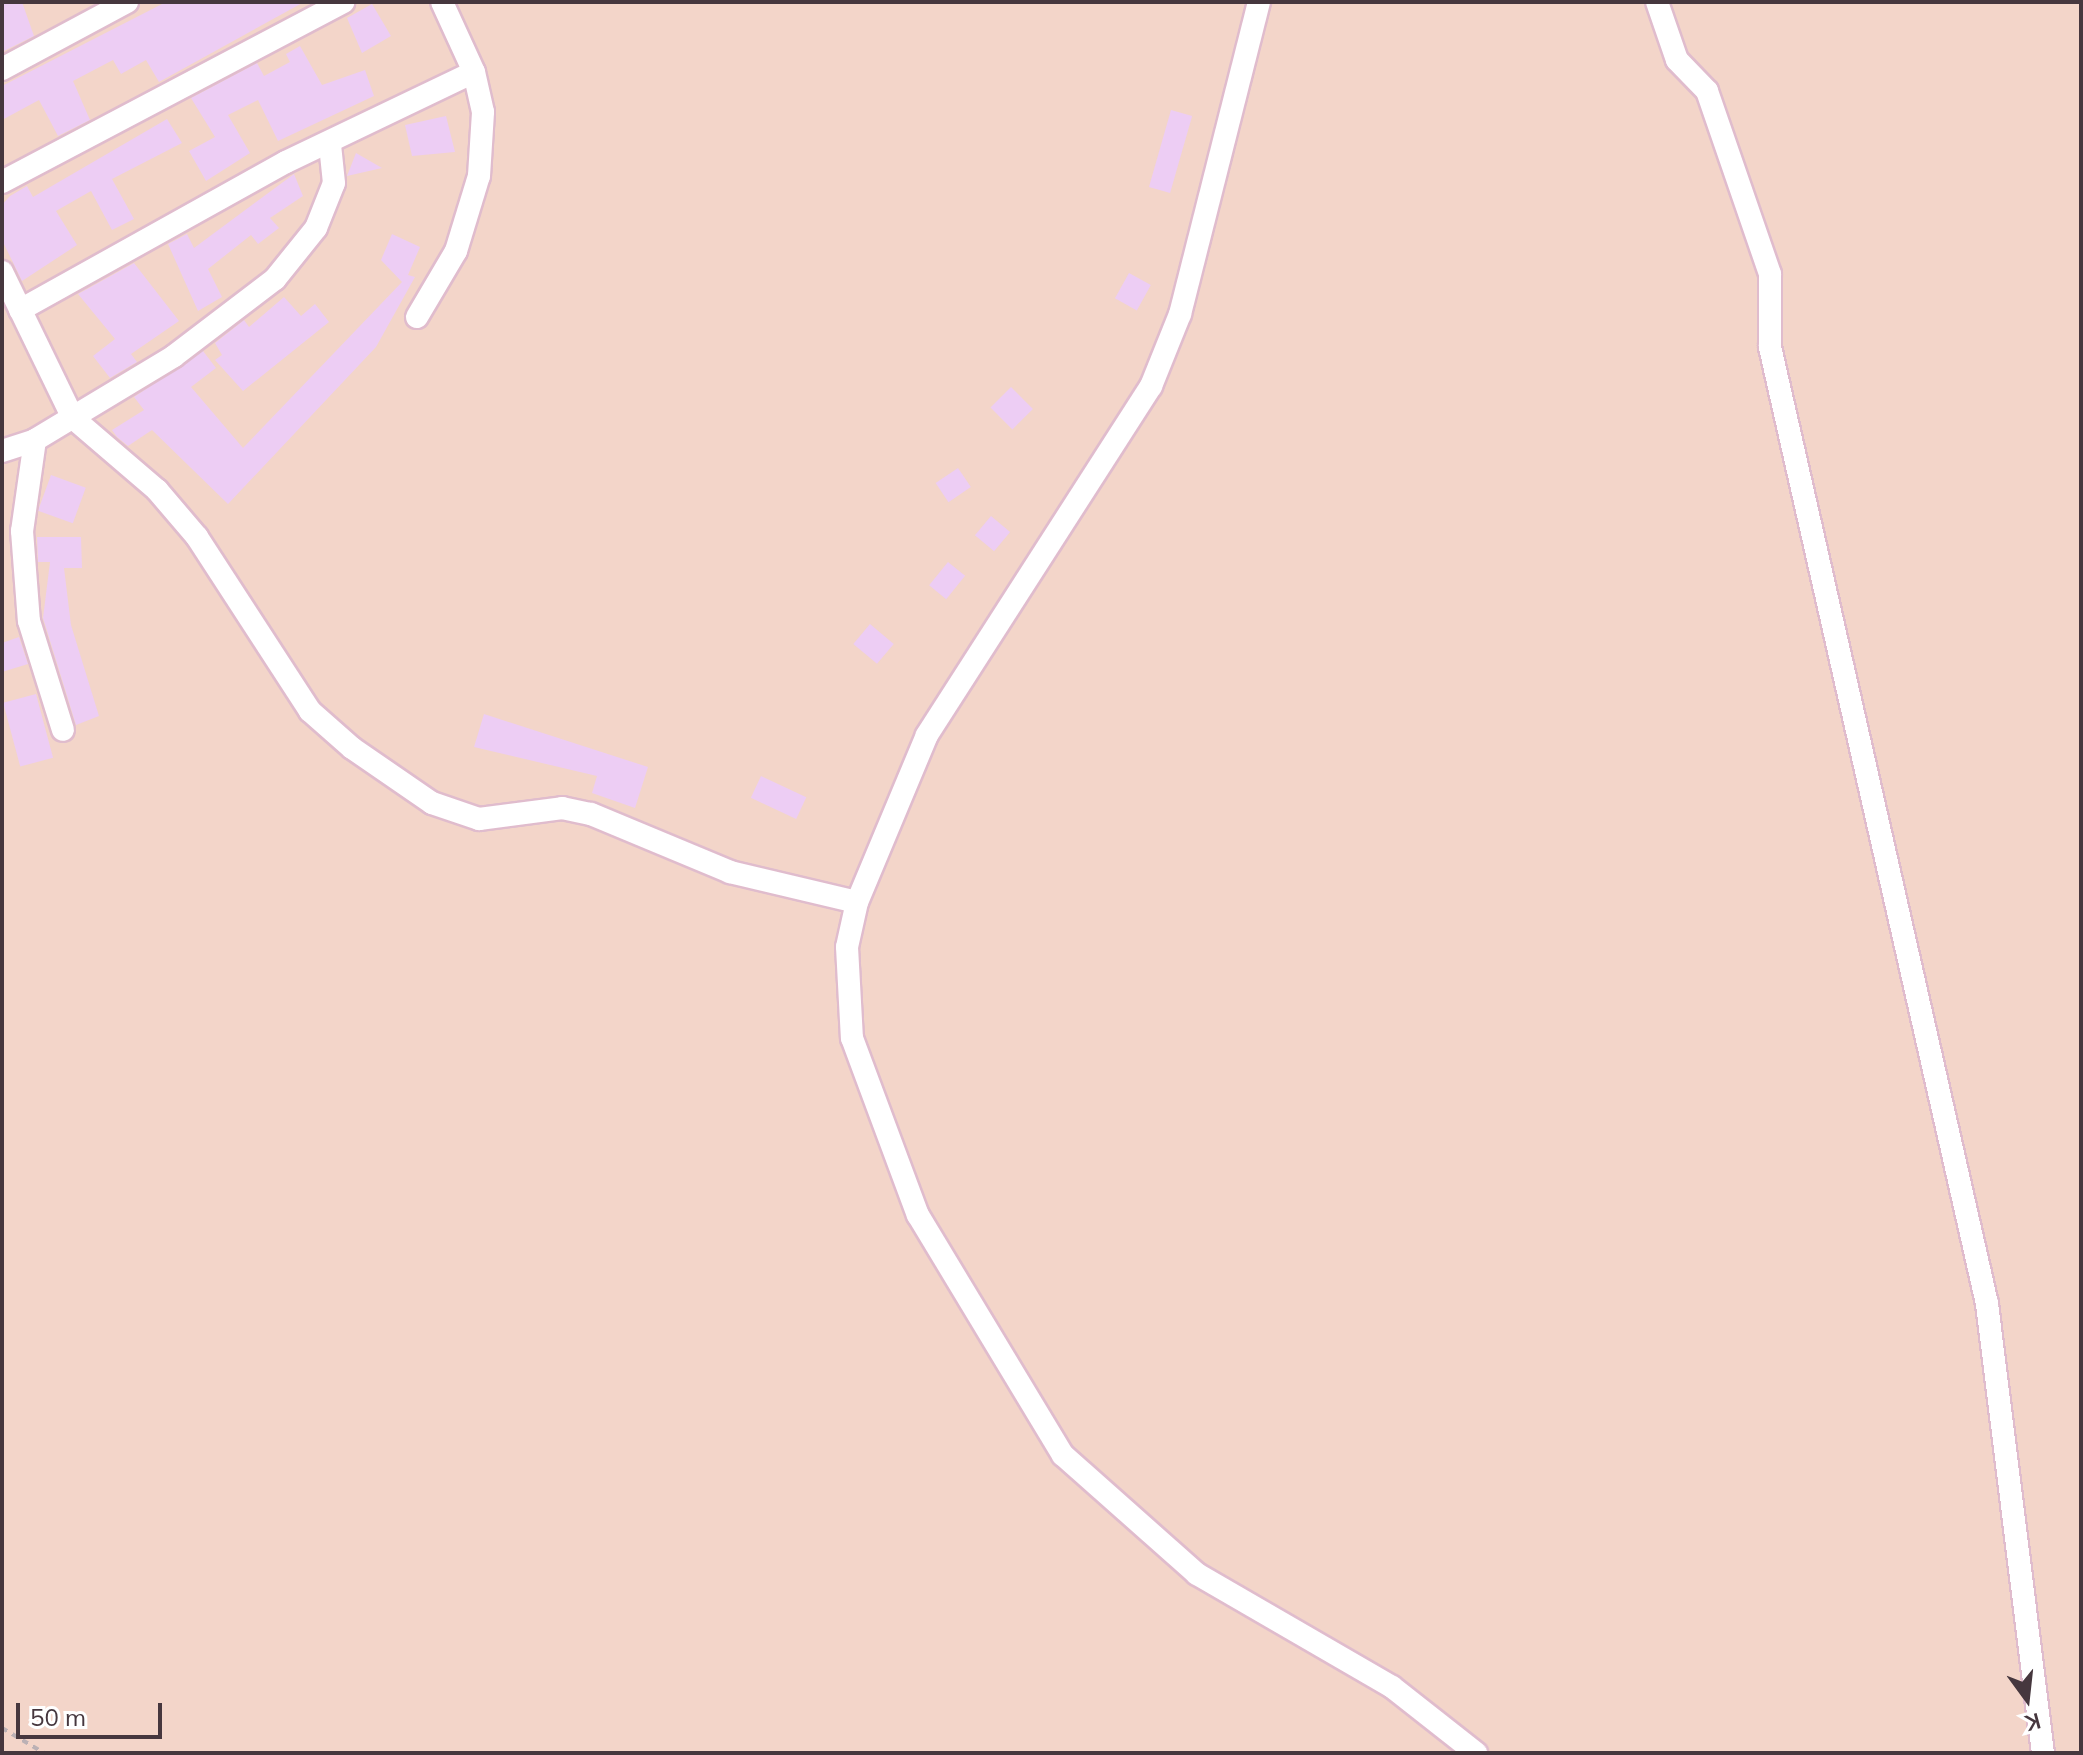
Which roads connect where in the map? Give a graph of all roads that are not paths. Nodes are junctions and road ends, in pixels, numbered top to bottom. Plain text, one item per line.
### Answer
1 (127, 2) edge
2 (343, 2) edge
3 (442, 2) edge
4 (1259, 2) edge
5 (1657, 2) edge
6 (2, 69) edge
7 (474, 72) junction
8 (330, 147) junction
9 (2, 182) edge
10 (2, 272) edge
11 (20, 310) junction
12 (417, 317) dead end
13 (73, 418) junction
14 (35, 440) junction
15 (2, 451) edge
16 (63, 730) dead end
17 (857, 902) junction
18 (1476, 1753) edge
19 (2043, 1753) edge

1 - 6 street
2 - 9 street
3 - 7 street
4 - 17 street
5 - 19 street
7 - 8 street
7 - 12 street
8 - 11 street
8 - 13 street
10 - 11 street
11 - 13 street
13 - 14 street
13 - 17 street
14 - 15 street
14 - 16 street
17 - 18 street

